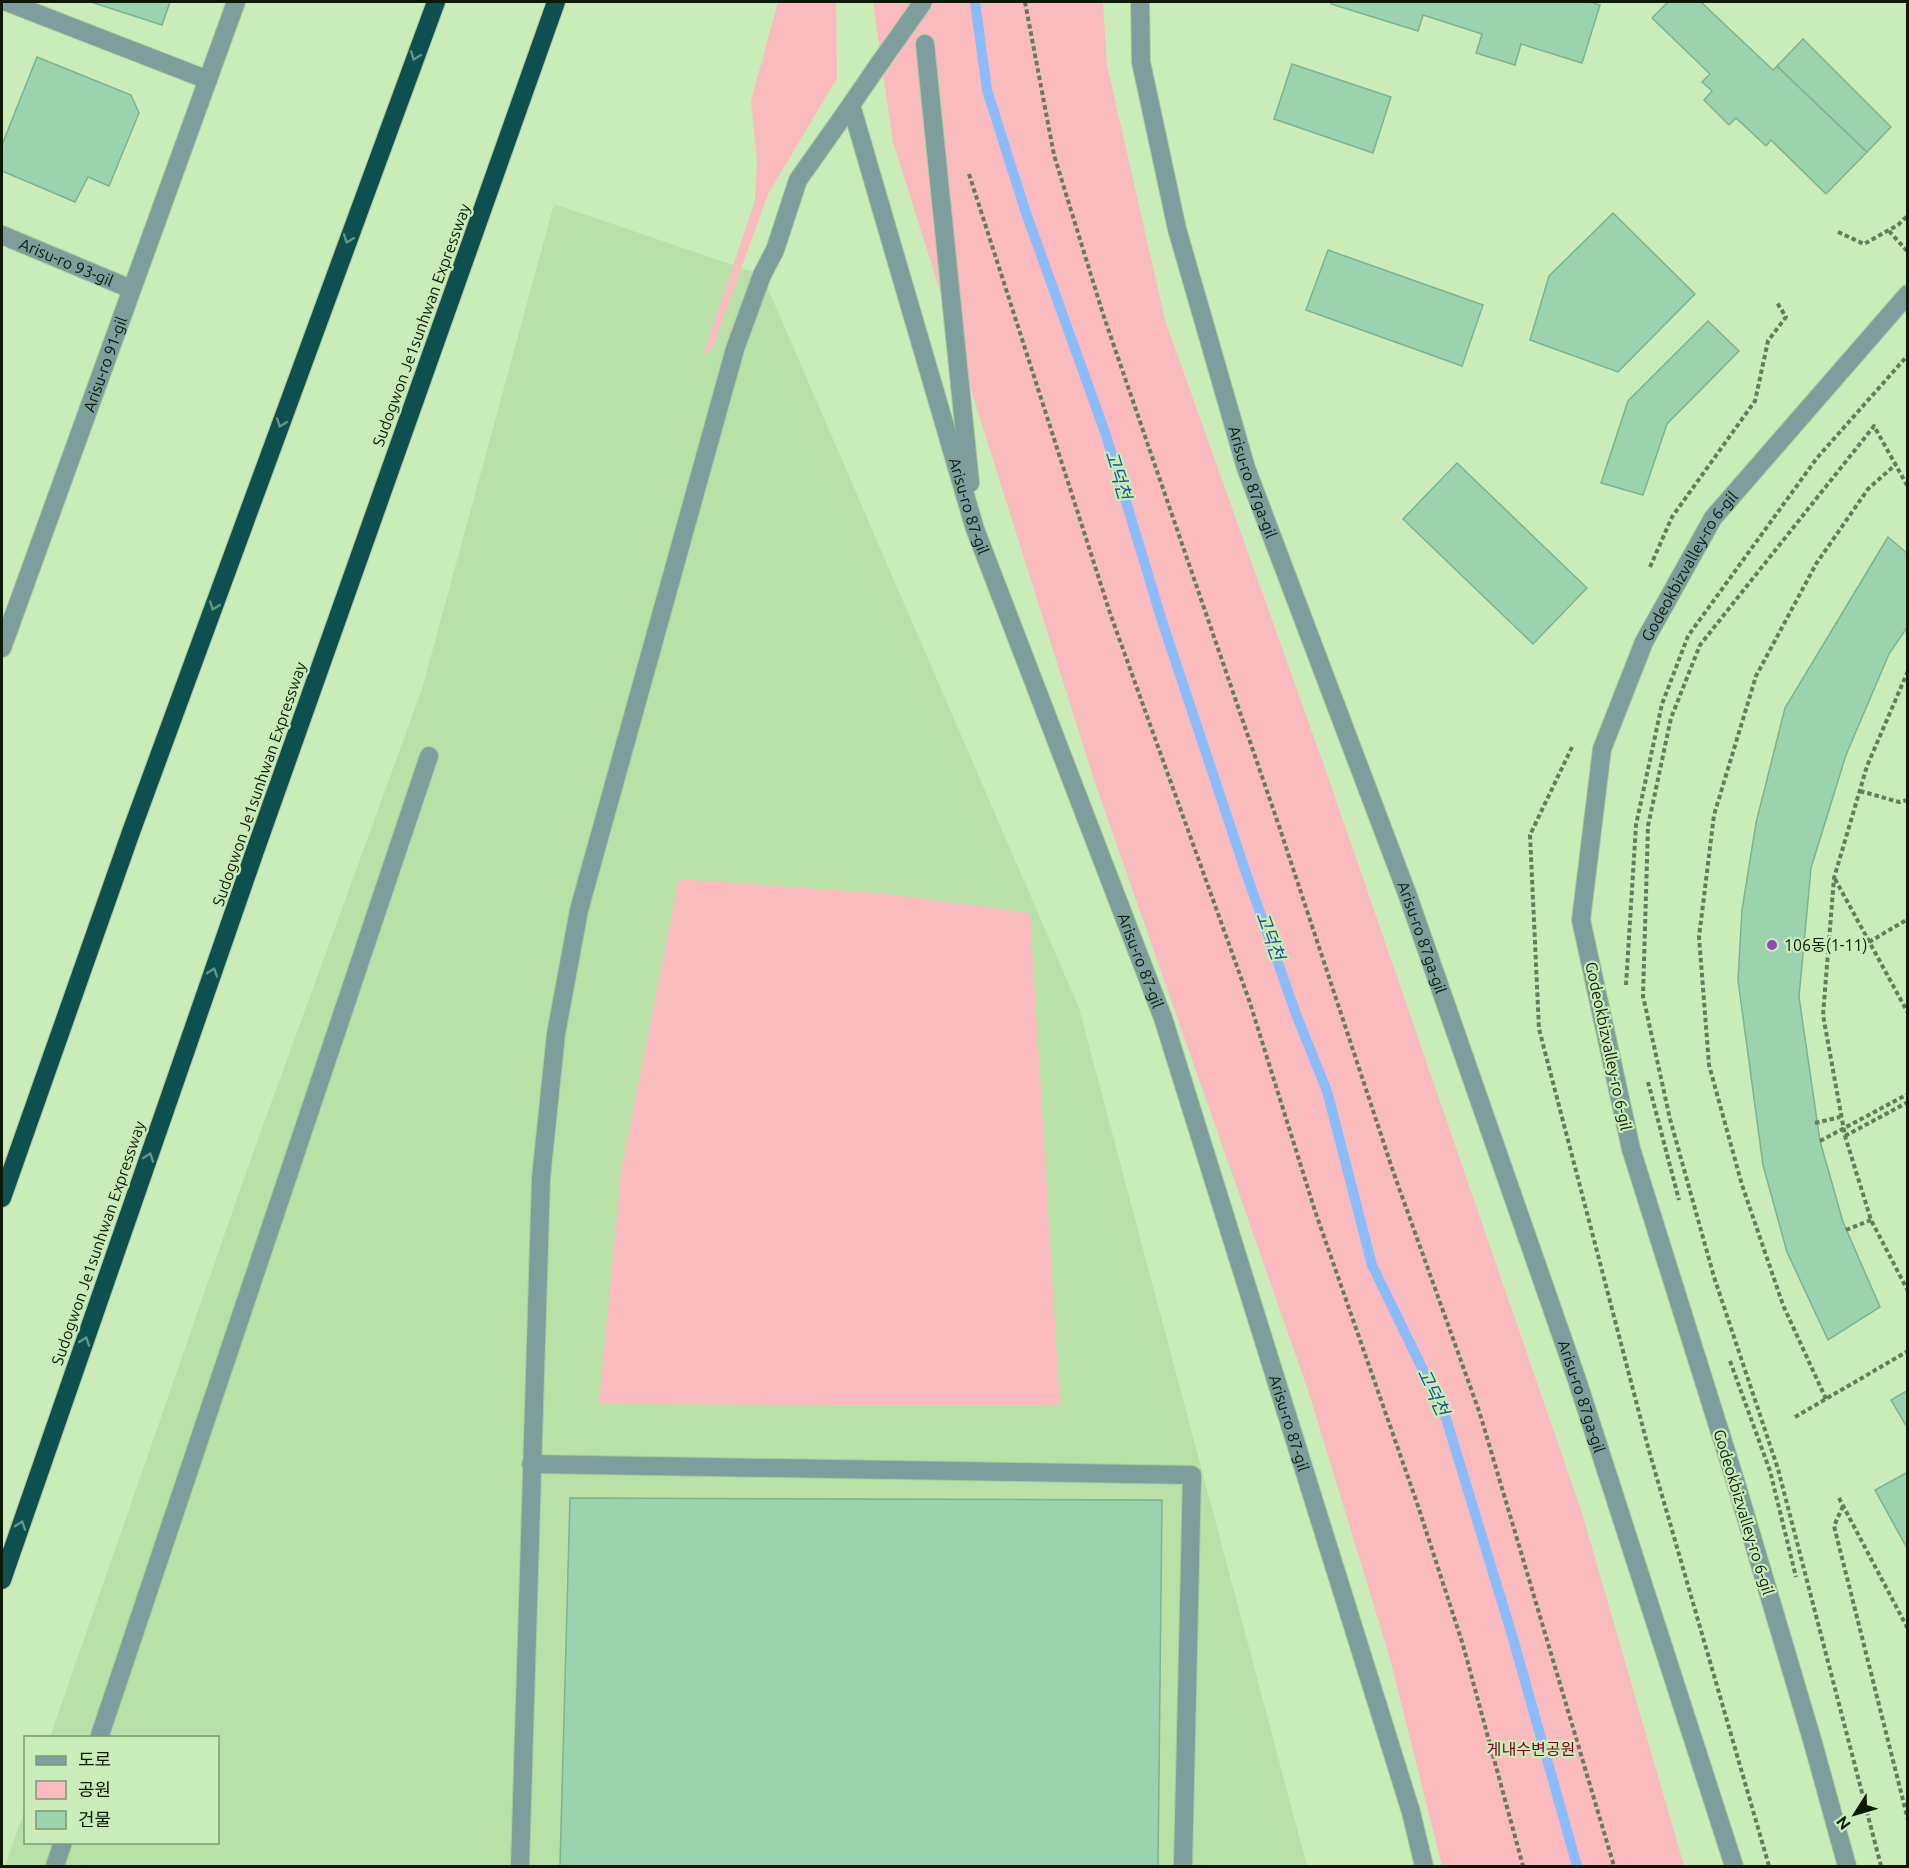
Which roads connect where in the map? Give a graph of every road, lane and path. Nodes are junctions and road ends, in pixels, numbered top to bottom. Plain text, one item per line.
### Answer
1 (7, 2) edge
2 (236, 2) edge
3 (436, 2) edge
4 (556, 2) edge
5 (923, 2) edge
6 (1025, 2) edge
7 (1140, 2) edge
8 (925, 44) dead end
9 (208, 80) junction
10 (851, 105) junction
11 (965, 164) dead end
12 (1908, 214) edge
13 (1889, 231) junction
14 (1838, 232) dead end
15 (2, 235) edge
16 (1908, 252) edge
17 (131, 290) junction
18 (1908, 294) edge
19 (1908, 355) edge
20 (1895, 465) junction
21 (1908, 487) edge
22 (975, 529) junction
23 (2, 648) edge
24 (1908, 670) edge
25 (429, 756) dead end
26 (1860, 791) junction
27 (1908, 800) edge
28 (1834, 878) junction
29 (1908, 919) edge
30 (1869, 942) junction
31 (1625, 997) dead end
32 (1908, 1013) edge
33 (1646, 1075) dead end
34 (1908, 1094) edge
35 (1908, 1102) edge
36 (1840, 1117) junction
37 (1815, 1123) dead end
38 (1845, 1136) junction
39 (1820, 1141) dead end
40 (2, 1198) edge
41 (1682, 1210) dead end
42 (1871, 1220) junction
43 (1846, 1230) dead end
44 (1908, 1291) edge
45 (1908, 1351) edge
46 (1727, 1353) dead end
47 (1826, 1399) junction
48 (1795, 1417) dead end
49 (531, 1464) junction
50 (1839, 1498) dead end
51 (1843, 1506) junction
52 (2, 1580) edge
53 (1799, 1588) dead end
54 (1908, 1629) edge
55 (99, 1736) edge
56 (1908, 1820) edge
57 (62, 1844) edge
58 (55, 1866) edge
59 (520, 1866) edge
60 (1183, 1866) edge
61 (1424, 1866) edge
62 (1523, 1866) edge
63 (1614, 1866) edge
64 (1734, 1866) edge
65 (1847, 1866) edge
66 (1881, 1866) edge

1 - 9 street
2 - 9 street, Arisu-ro 91-gil
3 -> 40 highway
52 -> 4 highway, Sudogwon Je1sunhwan Expressway
5 - 10 street, bridge
6 - 63 path
7 - 64 street, Arisu-ro 87ga-gil
8 - 22 street
9 - 17 street, Arisu-ro 91-gil
10 - 22 street, Arisu-ro 87-gil
10 - 49 street
11 - 62 path
12 - 13 path
13 - 14 path
13 - 16 path
15 - 17 street, Arisu-ro 93-gil
17 - 23 street, Arisu-ro 91-gil
18 - 65 street, Godeokbizvalley-ro 6-gil
19 - 31 path
20 - 21 path
20 - 47 path
20 - 66 path
22 - 61 street, Arisu-ro 87-gil
24 - 26 path
25 - 55 street
26 - 27 path
26 - 28 path
28 - 30 path
28 - 36 path
29 - 30 path
30 - 32 path
33 - 41 path
34 - 39 path, bridge
35 - 38 path
36 - 37 path
36 - 38 path
38 - 42 path
42 - 43 path
42 - 44 path
45 - 47 path
46 - 53 path
47 - 48 path
49 - 59 street
49 - 60 street
50 - 51 path
51 - 54 path
51 - 56 path
57 - 58 street

